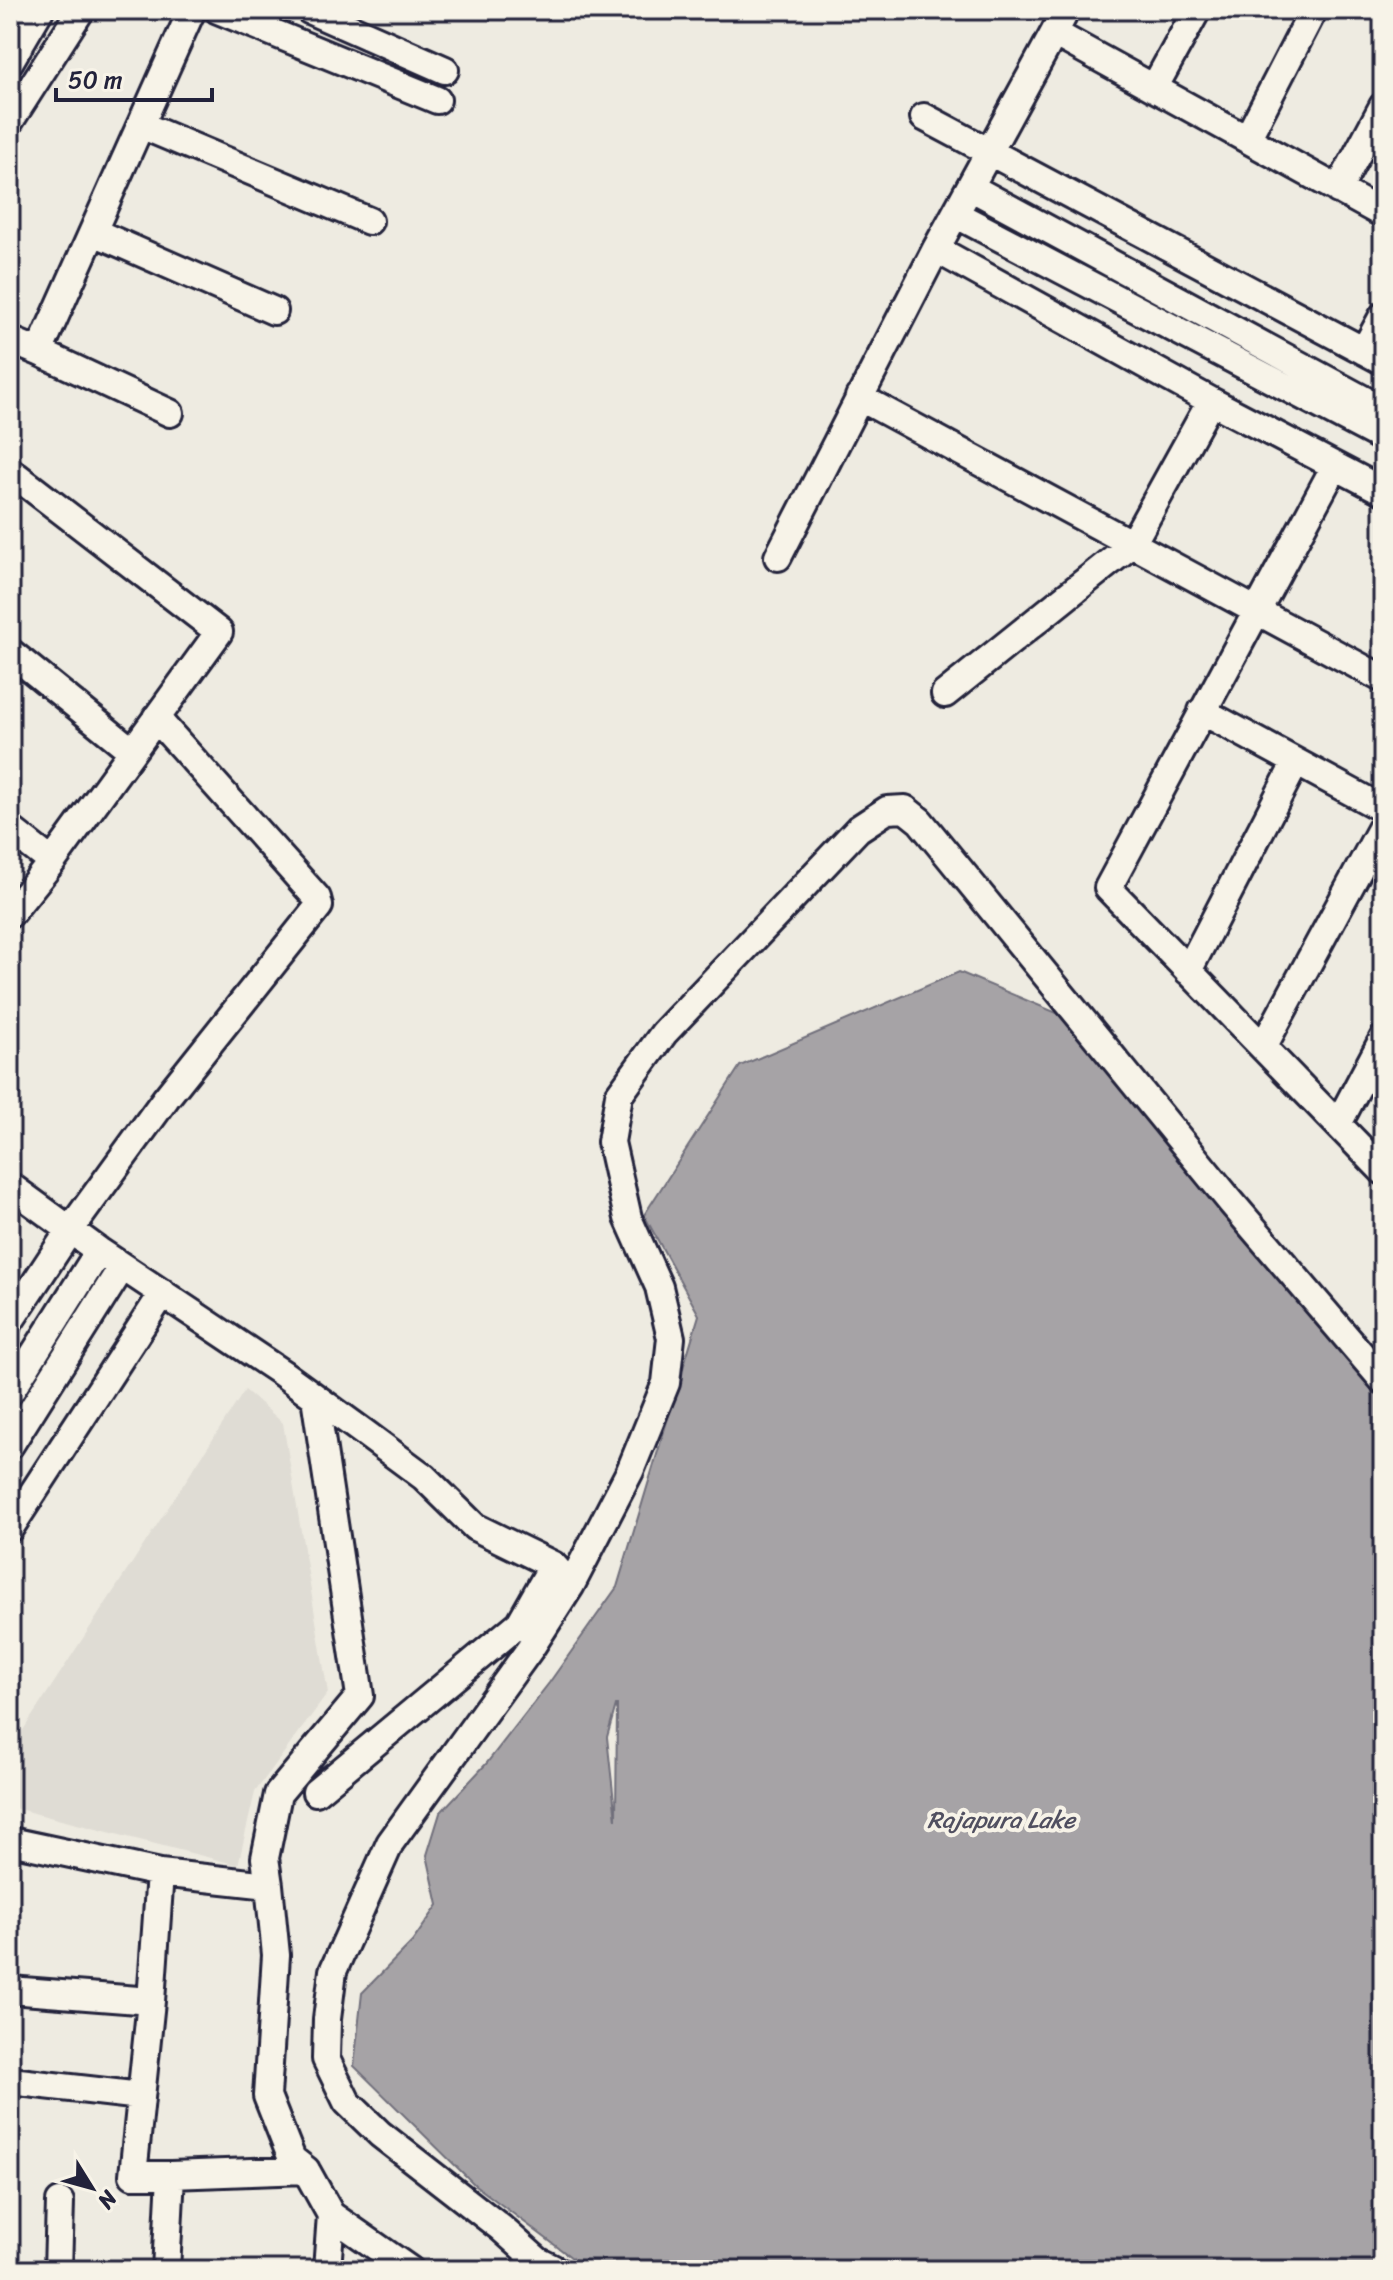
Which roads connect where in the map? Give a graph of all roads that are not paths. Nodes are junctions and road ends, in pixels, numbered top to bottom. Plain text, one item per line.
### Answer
1 (40, 10) edge
2 (81, 10) edge
3 (192, 10) edge
4 (218, 10) edge
5 (309, 10) edge
6 (1197, 10) edge
7 (1312, 13) dead end
8 (1060, 21) edge
9 (10, 61) edge
10 (445, 70) dead end
11 (1154, 88) junction
12 (437, 100) dead end
13 (1383, 106) edge
14 (924, 117) dead end
15 (10, 121) edge
16 (141, 125) junction
17 (1247, 139) junction
18 (989, 152) junction
19 (970, 187) junction
20 (1338, 190) junction
21 (955, 214) junction
22 (1383, 214) edge
23 (369, 221) dead end
24 (94, 232) junction
25 (936, 249) junction
26 (274, 311) dead end
27 (1383, 316) edge
28 (10, 340) edge
29 (39, 352) junction
30 (1374, 356) edge
31 (859, 397) junction
32 (1211, 401) junction
33 (1383, 410) edge
34 (170, 413) dead end
35 (1383, 438) edge
36 (1335, 466) junction
37 (10, 471) edge
38 (1383, 491) edge
39 (1132, 544) junction
40 (778, 557) dead end
41 (1256, 611) junction
42 (10, 652) edge
43 (1383, 679) edge
44 (945, 694) dead end
45 (1202, 711) junction
46 (156, 718) junction
47 (132, 751) junction
48 (1296, 762) junction
49 (1383, 809) edge
50 (1383, 825) edge
51 (10, 829) edge
52 (52, 862) junction
53 (10, 914) edge
54 (1188, 971) junction
55 (1383, 1039) edge
56 (1263, 1047) junction
57 (1338, 1124) junction
58 (1383, 1171) edge
59 (10, 1186) edge
60 (70, 1230) junction
61 (99, 1251) junction
62 (122, 1267) junction
63 (163, 1293) junction
64 (10, 1321) edge
65 (1383, 1380) edge
66 (10, 1392) edge
67 (315, 1397) junction
68 (10, 1445) edge
69 (10, 1528) edge
70 (553, 1565) junction
71 (571, 1585) junction
72 (316, 1792) dead end
73 (10, 1841) edge
74 (160, 1873) junction
75 (269, 1885) junction
76 (10, 1990) edge
77 (151, 2001) junction
78 (10, 2081) edge
79 (141, 2096) junction
80 (306, 2170) junction
81 (171, 2175) junction
82 (60, 2202) dead end
83 (331, 2215) junction
84 (58, 2270) edge
85 (166, 2270) edge
86 (327, 2270) edge
87 (410, 2270) edge
88 (556, 2270) edge

1 - 9 street
2 - 15 street
3 - 16 street
4 - 12 street
5 - 10 street
6 - 11 street
7 - 17 street
8 - 11 street
8 - 18 street
11 - 17 street
13 - 20 street
14 - 18 street
16 - 23 street
16 - 24 street
17 - 20 street
18 - 19 street
18 - 30 street
19 - 21 street
19 - 33 street
20 - 22 street
21 - 25 street
21 - 35 street
24 - 26 street
24 - 29 street
25 - 31 street
25 - 32 street
27 - 30 street
28 - 29 street
29 - 34 street
31 - 39 street
31 - 40 street
32 - 36 street
32 - 39 street
36 - 38 street
36 - 41 street
37 - 46 street
39 - 41 street
39 - 44 street
41 - 43 street
41 - 45 street
42 - 47 street
45 - 48 street
45 - 54 street
46 - 47 street
46 - 60 street
47 - 52 street
48 - 49 street
48 - 54 street
50 - 56 street
51 - 52 street
52 - 53 street
54 - 56 street
55 - 57 street
56 - 57 street
57 - 58 street
59 - 60 street
60 - 61 street
60 - 64 street
61 - 62 street
61 - 66 street
62 - 63 street
62 - 68 street
63 - 67 street
63 - 69 street
65 - 71 street
67 - 70 street
67 - 75 street
70 - 71 street
70 - 72 street
71 - 88 street
73 - 74 street
74 - 75 street
74 - 77 street
75 - 80 street
76 - 77 street
77 - 79 street
78 - 79 street
79 - 81 street
80 - 81 street
80 - 83 street
81 - 85 street
82 - 84 street
83 - 86 street
83 - 87 street

